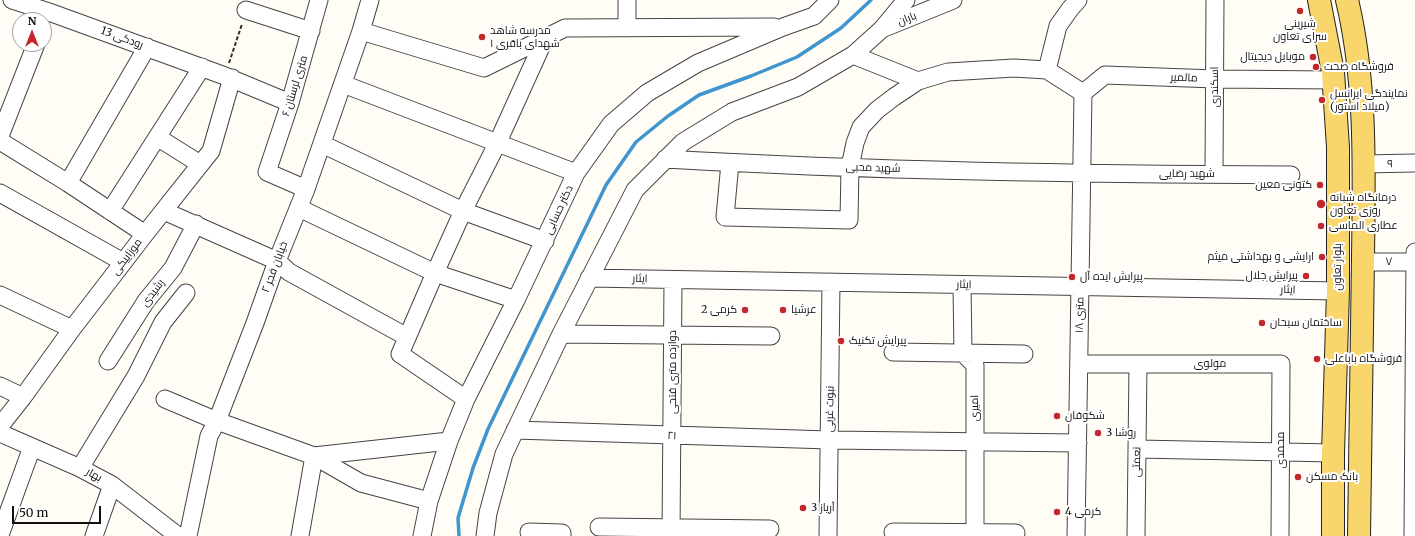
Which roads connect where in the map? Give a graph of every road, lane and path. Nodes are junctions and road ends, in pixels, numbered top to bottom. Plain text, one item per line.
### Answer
1 (12, 0) edge
2 (320, 0) edge
3 (370, 0) edge
4 (627, 0) edge
5 (830, 0) edge
6 (906, 0) edge
7 (953, 0) edge
8 (1078, 0) edge
9 (1215, 0) edge
10 (1318, 0) edge
11 (1347, 0) edge
12 (246, 10) joint
13 (35, 12) edge
14 (52, 20) edge
15 (783, 27) junction
16 (627, 28) junction
17 (882, 29) junction
18 (311, 31) junction
19 (361, 31) junction
20 (545, 38) junction
21 (147, 48) junction
22 (32, 52) edge
23 (853, 55) junction
24 (202, 67) junction
25 (1047, 70) junction
26 (229, 77) junction
27 (1215, 79) junction
28 (1334, 80) junction
29 (918, 81) junction
30 (342, 84) junction
31 (1083, 93) junction
32 (290, 103) junction
33 (5, 111) edge
34 (0, 136) edge
35 (157, 137) junction
36 (0, 141) edge
37 (322, 144) junction
38 (498, 144) junction
39 (664, 159) junction
40 (730, 163) junction
41 (1415, 163) edge
42 (200, 164) junction
43 (1364, 164) junction
44 (850, 167) junction
45 (576, 173) junction
46 (1082, 174) junction
47 (1214, 174) junction
48 (1291, 175) dead end
49 (68, 183) junction
50 (306, 189) junction
51 (0, 193) edge
52 (299, 208) junction
53 (110, 211) junction
54 (164, 211) junction
55 (464, 211) junction
56 (196, 224) junction
57 (145, 234) junction
58 (544, 241) junction
59 (1415, 252) edge
60 (277, 261) junction
61 (123, 262) junction
62 (1363, 262) junction
63 (1415, 262) edge
64 (435, 273) junction
65 (589, 278) junction
66 (673, 280) junction
67 (831, 282) junction
68 (962, 285) junction
69 (1080, 287) junction
70 (1338, 291) junction
71 (1362, 292) junction
72 (186, 293) dead end
73 (0, 295) edge
74 (516, 300) junction
75 (72, 329) junction
76 (561, 334) junction
77 (673, 335) junction
78 (771, 336) dead end
79 (407, 337) junction
80 (893, 352) dead end
81 (1415, 352) edge
82 (963, 353) junction
83 (1024, 354) dead end
84 (108, 362) dead end
85 (1079, 364) junction
86 (1138, 364) junction
87 (1281, 364) joint
88 (0, 386) edge
89 (23, 397) junction
90 (165, 398) dead end
91 (466, 399) junction
92 (217, 421) junction
93 (0, 426) edge
94 (515, 430) junction
95 (0, 433) edge
96 (672, 436) junction
97 (829, 440) junction
98 (449, 441) junction
99 (976, 441) junction
100 (1078, 443) junction
101 (32, 447) junction
102 (1414, 448) edge
103 (1138, 449) junction
104 (1281, 452) junction
105 (1334, 453) junction
106 (314, 456) junction
107 (80, 468) junction
108 (112, 485) junction
109 (429, 501) junction
110 (599, 527) dead end
111 (770, 529) dead end
112 (529, 532) dead end
113 (671, 532) edge
114 (892, 532) dead end
115 (1016, 533) dead end
116 (975, 534) edge
117 (0, 535) edge
118 (94, 536) edge
119 (178, 536) edge
120 (188, 536) edge
121 (300, 536) edge
122 (422, 536) edge
123 (485, 536) edge
124 (562, 536) edge
125 (828, 536) edge
126 (1076, 536) edge
127 (1136, 536) edge
128 (1280, 536) edge
129 (1333, 536) edge
130 (1359, 536) edge
131 (1413, 536) edge

1 - 13 street, رودکی 13
2 - 18 street, ۶ متری لرستان
3 - 19 street, خیابان فجر ۲
4 - 16 street
5 - 15 street, دکتر حسابی
6 - 17 street
7 - 17 street, باران
8 - 25 street
9 - 27 street, اسکندری
10 - 28 main road, بلوار تعاون
11 - 43 main road
12 - 18 street
12 - 26 path
14 - 21 street, رودکی 13
15 - 16 street
15 - 45 street, دکتر حسابی
16 - 20 street
17 - 23 street
18 - 32 street, ۶ متری لرستان
19 - 20 street
19 - 30 street, خیابان فجر ۲
20 - 38 street
21 - 24 street, رودکی 13
21 - 49 street
22 - 33 street
23 - 29 street
23 - 39 street
24 - 26 street, رودکی 13
24 - 35 street
25 - 29 street
25 - 31 street
26 - 32 street, رودکی 13
26 - 42 street, موزاییکی
27 - 28 street, مالمیر
27 - 31 street, مالمیر
27 - 47 street, اسکندری
28 - 70 main road, بلوار تعاون
29 - 44 street
30 - 37 street, خیابان فجر ۲
30 - 38 street
31 - 46 street, ۱۸ متری
32 - 50 street, ۶ متری لرستان
33 - 34 street
35 - 42 street
35 - 53 street
36 - 49 street
37 - 50 street, خیابان فجر ۲
37 - 55 street
38 - 45 street
38 - 55 street
39 - 40 street, شهید محبی
39 - 65 street
40 - 44 street, شهید محبی
40 - 44 street
41 - 43 street, ۹
42 - 54 street, موزاییکی
43 - 62 main road
44 - 46 street, شهید محبی
45 - 58 street, دکتر حسابی
46 - 47 street, شهید رضایی
46 - 69 street, ۱۸ متری
47 - 48 street, شهید رضایی
49 - 53 street
50 - 52 street, خیابان فجر ۲
51 - 61 street
52 - 60 street, خیابان فجر ۲
52 - 64 street
53 - 57 street
54 - 56 street
54 - 57 street, موزاییکی
55 - 58 street
55 - 64 street
56 - 60 street
56 - 84 street, رشیدی
57 - 61 street, موزاییکی
58 - 74 street, دکتر حسابی
59 - 63 street
60 - 79 street
60 - 92 street, خیابان فجر ۲
61 - 75 street, موزاییکی
62 - 63 street, ۷
62 - 71 main road
63 - 81 street
64 - 74 street
64 - 79 street
65 - 66 street, ایثار
65 - 76 street
66 - 67 street, ایثار
66 - 77 street, دوازده متری فتحی
67 - 68 street, ایثار
67 - 97 street, نبوت غربی
68 - 69 street, ایثار
68 - 82 street
69 - 70 street, ایثار
69 - 85 street, ۱۸ متری
70 - 71 main road
70 - 105 main road, بلوار تعاون
71 - 130 main road
72 - 107 street
73 - 75 street
74 - 91 street, دکتر حسابی
75 - 89 street, موزاییکی
76 - 77 street
76 - 94 street
77 - 78 street
77 - 96 street, دوازده متری فتحی
79 - 91 street
80 - 82 street
81 - 102 street
82 - 83 street
82 - 99 street, امیری
85 - 86 street, مولوی
85 - 100 street, ۱۸ متری
86 - 87 street, مولوی
86 - 103 street, نعمتی
87 - 104 street, محمدی
88 - 89 street
89 - 93 street, موزاییکی
90 - 92 street
91 - 98 street, دکتر حسابی
92 - 106 street
92 - 120 street, خیابان فجر ۲
94 - 96 street, ۲۱
94 - 123 street
95 - 101 street, بهار
96 - 97 street, ۲۱
96 - 113 street, دوازده متری فتحی
97 - 99 street, ۲۱
97 - 125 street, نبوت غربی
98 - 106 street
98 - 109 street, دکتر حسابی
99 - 100 street, ۲۱
99 - 116 street, امیری
100 - 126 street, ۱۸ متری
101 - 107 street, بهار
101 - 117 street
102 - 131 street
103 - 104 street
103 - 127 street, نعمتی
104 - 105 street
104 - 128 street, محمدی
105 - 129 main road, بلوار تعاون
106 - 109 street
106 - 121 street
107 - 108 street, بهار
108 - 118 street
108 - 119 street, بهار
109 - 122 street, دکتر حسابی
110 - 113 street
111 - 113 street
112 - 124 street
114 - 116 street
115 - 116 street

